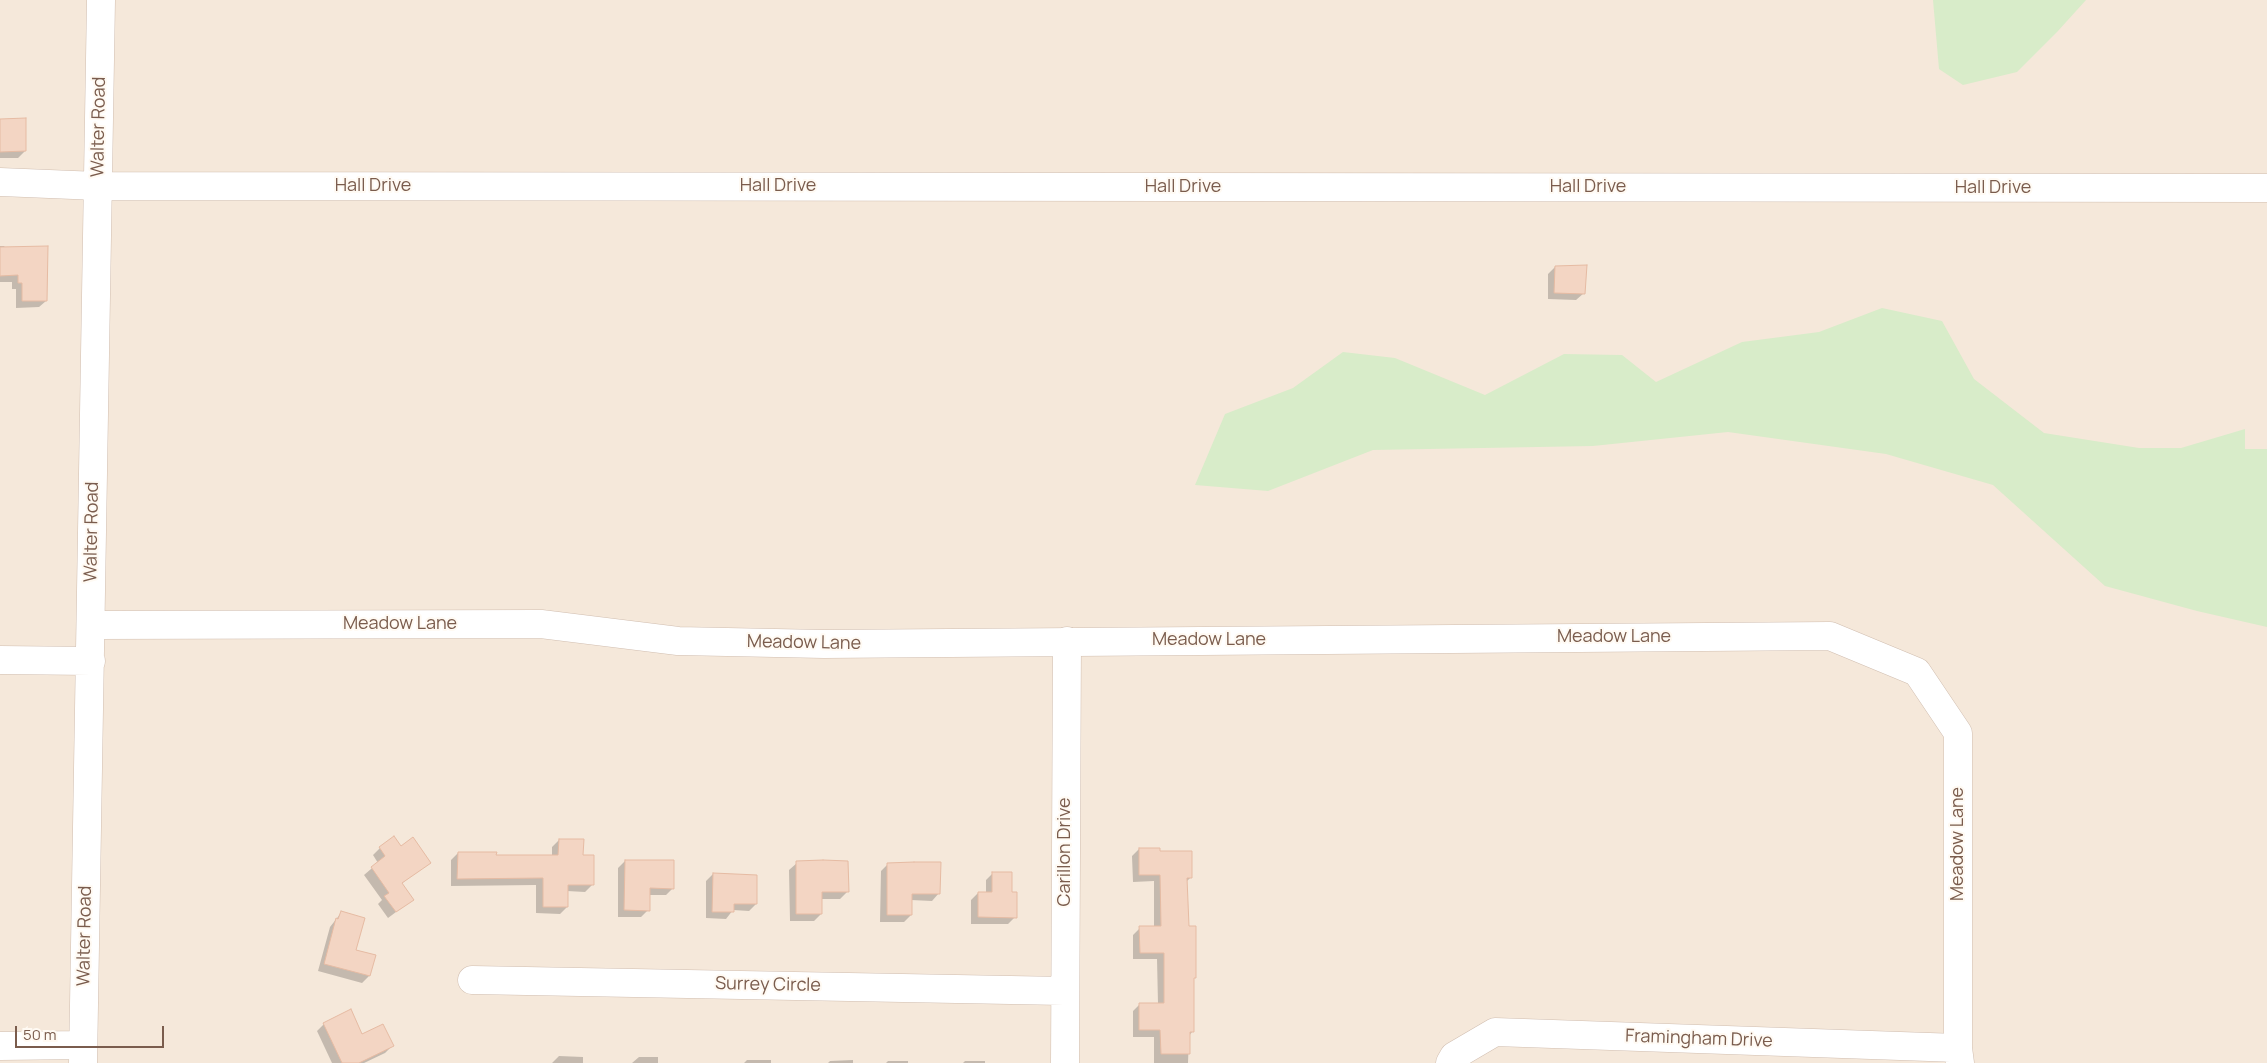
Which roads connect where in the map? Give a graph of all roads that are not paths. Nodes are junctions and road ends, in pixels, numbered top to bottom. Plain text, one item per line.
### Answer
1 (100, 0) edge
2 (0, 182) edge
3 (98, 186) junction
4 (2267, 188) edge
5 (91, 625) junction
6 (1067, 641) junction
7 (0, 660) edge
8 (91, 660) junction
9 (472, 980) dead end
10 (1064, 991) junction
11 (0, 1046) edge
12 (83, 1054) edge
13 (1959, 1056) edge
14 (1065, 1063) edge
15 (1450, 1063) edge

1 - 3 street, Walter Road
2 - 3 street, Hall Drive
3 - 4 street, Hall Drive
3 - 5 street, Walter Road
5 - 6 street, Meadow Lane
5 - 8 street, Walter Road
6 - 10 street, Carillon Drive
6 - 13 street, Meadow Lane
7 - 8 street
8 - 12 street, Walter Road
9 - 10 street, Surrey Circle
10 - 14 street, Carillon Drive
11 - 12 street
13 - 15 street, Framingham Drive

